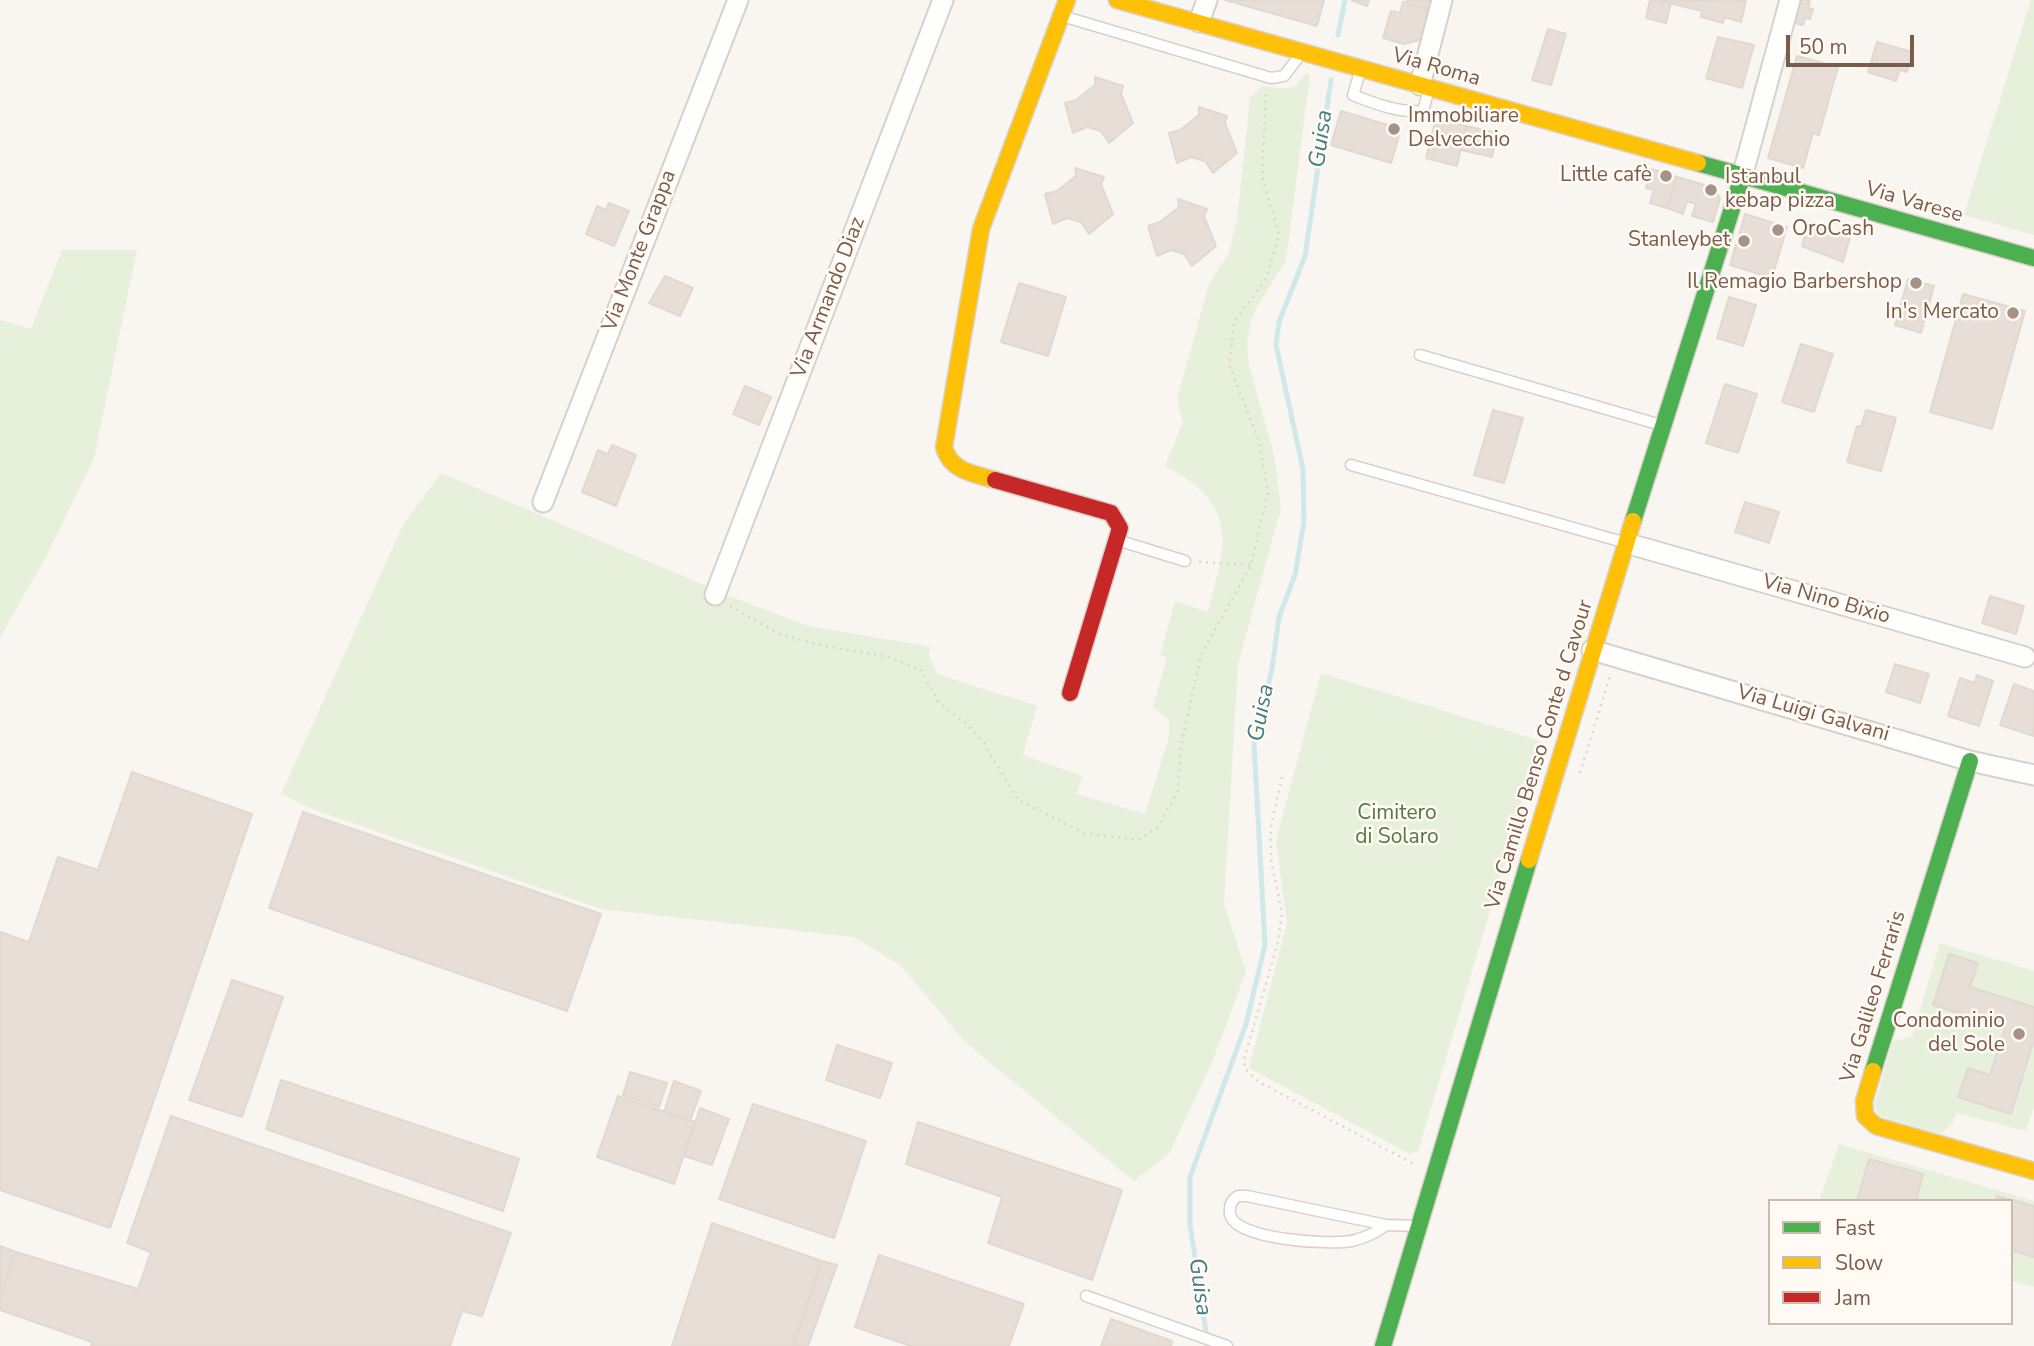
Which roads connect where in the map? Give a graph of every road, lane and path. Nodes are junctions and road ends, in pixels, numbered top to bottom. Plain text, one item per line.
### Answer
1 (738, 0) edge
2 (943, 0) edge
3 (1067, 0) edge
4 (1117, 0) edge
5 (1207, 0) edge
6 (1442, 0) edge
7 (1790, 0) edge
8 (1061, 16) junction
9 (1199, 22) junction
10 (1303, 51) junction
11 (1361, 68) junction
12 (1424, 86) junction
13 (1742, 177) junction
14 (2034, 258) edge
15 (1420, 355) dead end
16 (1665, 426) junction
17 (1351, 465) dead end
18 (543, 502) dead end
19 (1116, 540) junction
20 (1626, 543) junction
21 (1185, 561) joint
22 (1251, 565) dead end
23 (715, 595) dead end
24 (1592, 650) junction
25 (2025, 657) dead end
26 (1070, 693) dead end
27 (1970, 761) junction
28 (2034, 775) edge
29 (1282, 777) dead end
30 (2034, 1171) edge
31 (1435, 1176) junction
32 (1386, 1226) junction
33 (1421, 1226) junction
34 (1086, 1296) dead end
35 (1224, 1345) edge
36 (1383, 1346) edge

1 - 18 street, Via Monte Grappa
2 - 23 street, Via Armando Diaz
3 - 8 street
4 - 9 street, Via Roma
5 - 9 street
6 - 12 street
7 - 13 street
8 - 10 lane
8 - 19 street
9 - 10 street, Via Roma
10 - 11 street, Via Roma
11 - 12 street, Via Roma
11 - 12 lane
12 - 13 street, Via Roma
13 - 14 street, Via Varese
13 - 16 street, Via Camillo Benso Conte d Cavour
15 - 16 lane
16 - 20 street, Via Camillo Benso Conte d Cavour
17 - 20 lane
19 - 21 lane
19 - 26 street
20 - 24 street, Via Camillo Benso Conte d Cavour
20 - 25 street, Via Nino Bixio
21 - 22 path
24 - 27 street, Via Luigi Galvani
24 - 31 street, Via Camillo Benso Conte d Cavour
27 - 28 street, Via Luigi Galvani
27 - 30 street, Via Galileo Ferraris
29 - 31 path
31 - 33 street, Via Camillo Benso Conte d Cavour
32 - 32 lane
32 - 33 lane
33 - 36 street, Via Camillo Benso Conte d Cavour
34 - 35 lane

